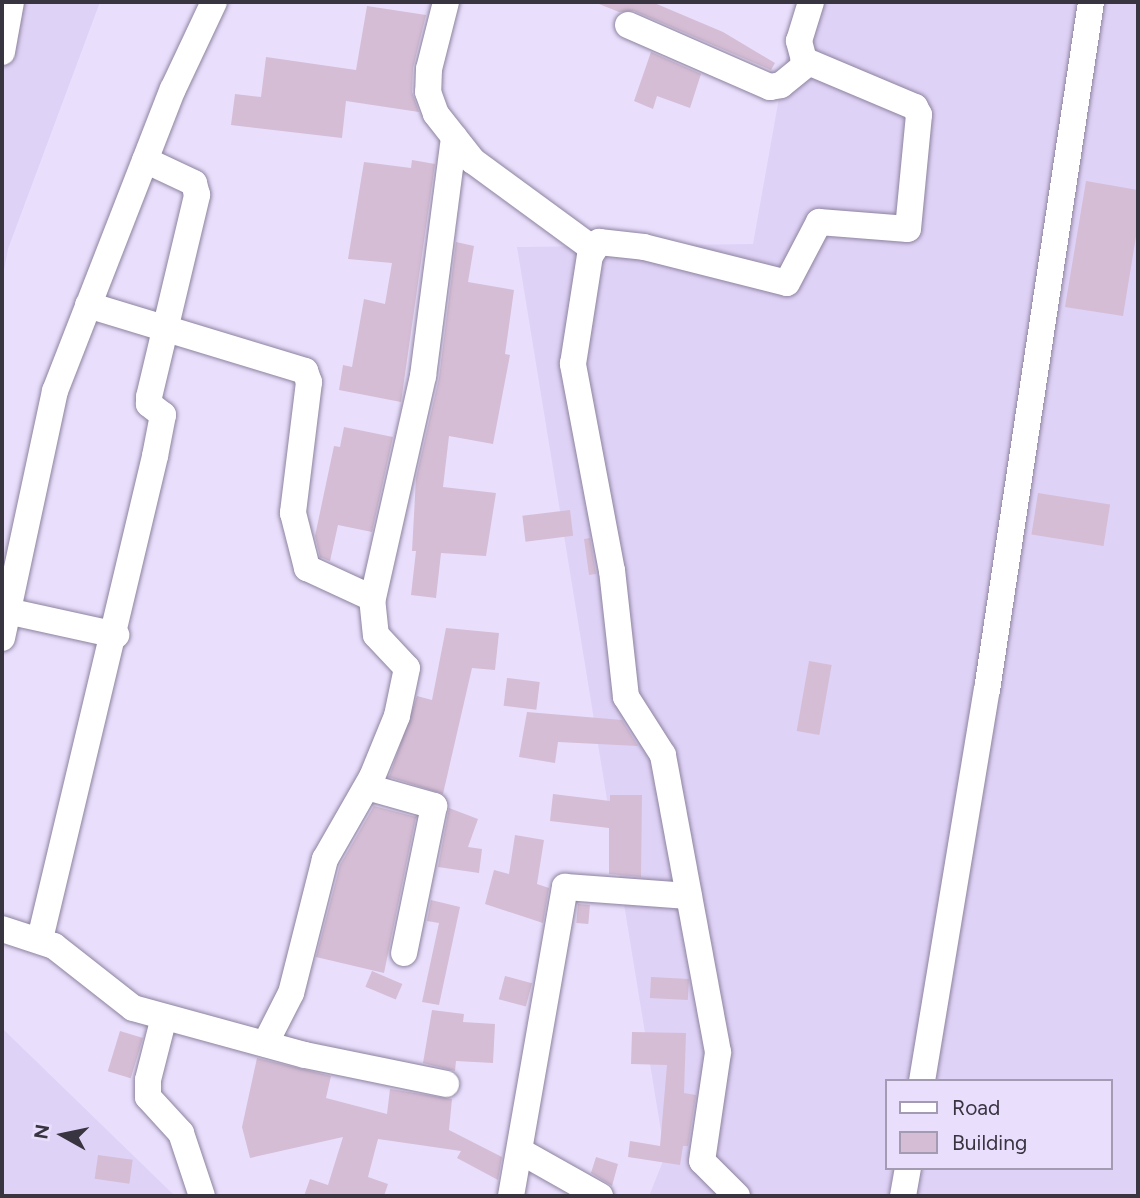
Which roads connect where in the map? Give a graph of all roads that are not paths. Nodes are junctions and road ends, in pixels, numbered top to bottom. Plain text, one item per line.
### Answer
1 (11, 2) edge
2 (214, 2) edge
3 (446, 2) edge
4 (811, 2) edge
5 (1091, 2) edge
6 (628, 25) dead end
7 (2, 52) edge
8 (808, 64) junction
9 (454, 137) junction
10 (145, 160) junction
11 (592, 248) junction
12 (88, 305) junction
13 (164, 326) junction
14 (373, 598) junction
15 (7, 611) junction
16 (116, 635) junction
17 (2, 638) edge
18 (367, 788) junction
19 (689, 896) junction
20 (2, 929) edge
21 (40, 939) junction
22 (404, 953) dead end
23 (164, 1017) junction
24 (265, 1044) junction
25 (922, 1079) edge
26 (446, 1084) dead end
27 (520, 1151) junction
28 (908, 1170) edge
29 (202, 1196) edge
30 (511, 1196) edge
31 (600, 1196) edge
32 (737, 1196) edge
33 (903, 1196) edge

1 - 7 street
2 - 10 street
3 - 9 street
4 - 8 street
5 - 25 street
6 - 8 street
8 - 11 street
9 - 11 street
9 - 14 street
10 - 12 street
10 - 13 street
11 - 19 street
12 - 13 street
12 - 15 street
13 - 14 street
13 - 16 street
14 - 18 street
15 - 16 street
15 - 17 street
16 - 21 street
18 - 22 street
18 - 24 street
19 - 27 street
19 - 32 street
20 - 21 street
21 - 23 street
23 - 24 street
23 - 29 street
24 - 26 street
27 - 30 street
27 - 31 street
28 - 33 street

